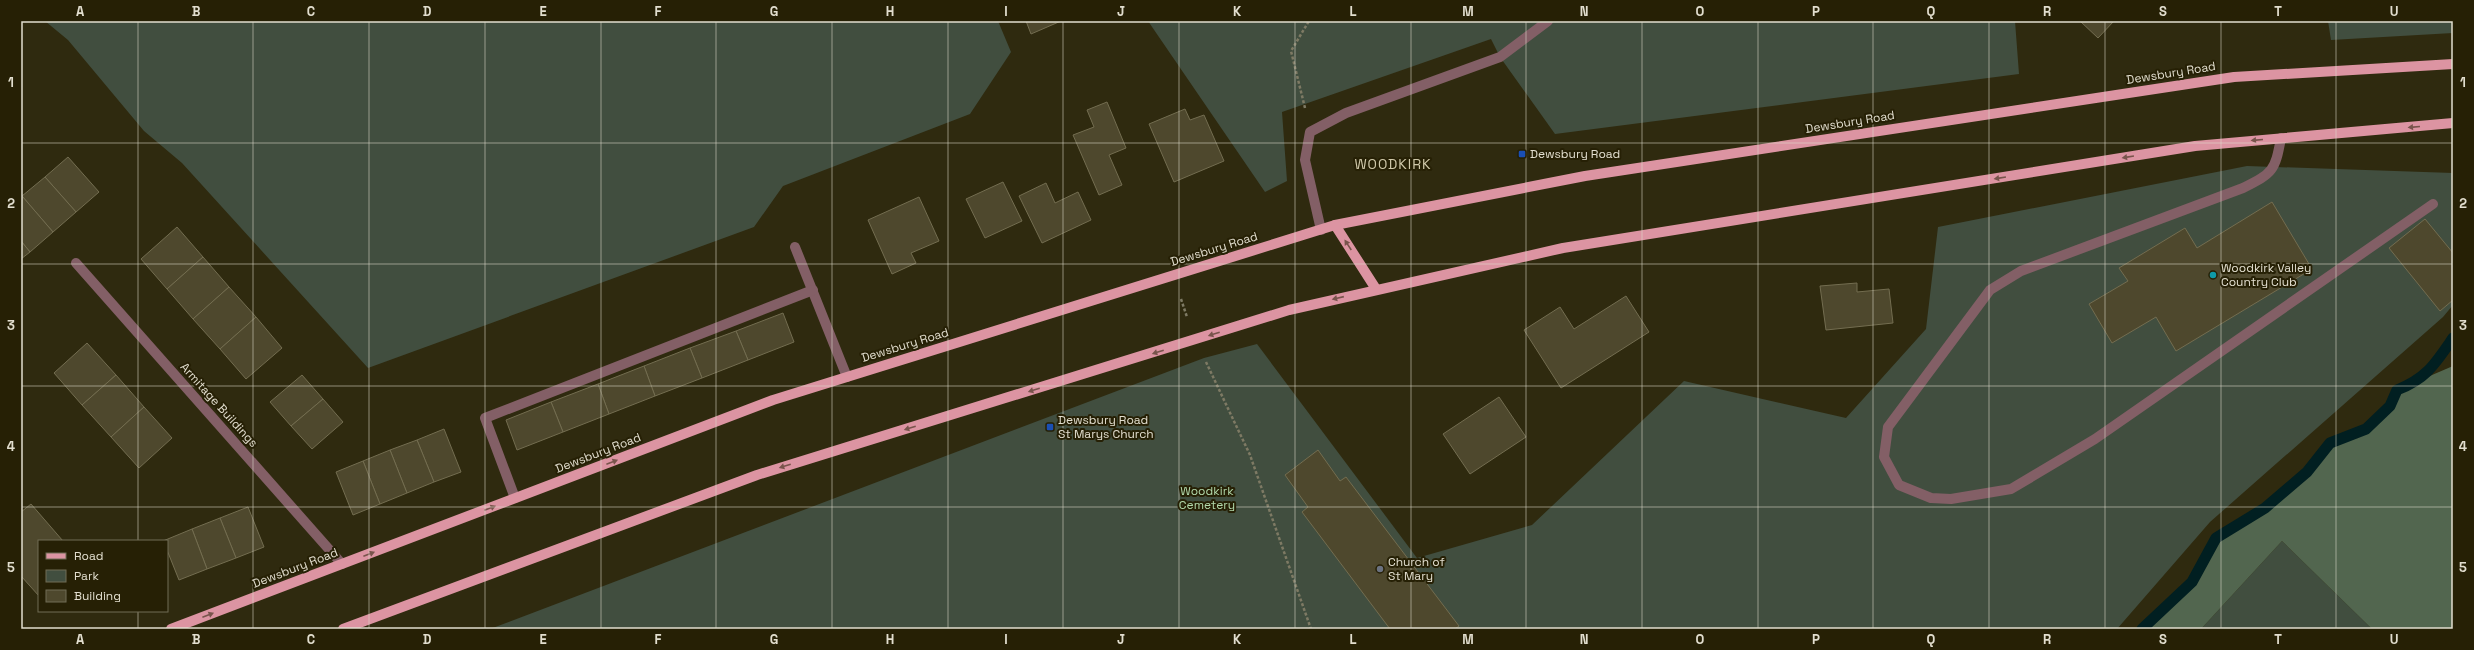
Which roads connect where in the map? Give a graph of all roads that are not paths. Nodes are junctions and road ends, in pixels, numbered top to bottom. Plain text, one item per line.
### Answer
1 (1548, 21) edge
2 (2453, 64) edge
3 (2453, 124) edge
4 (2281, 138) junction
5 (2433, 204) dead end
6 (1335, 225) junction
7 (1321, 230) junction
8 (795, 247) dead end
9 (76, 263) dead end
10 (1376, 289) junction
11 (812, 290) junction
12 (847, 377) junction
13 (515, 498) junction
14 (342, 564) junction
15 (172, 629) edge
16 (343, 629) edge

1 - 7 street
2 - 6 main road, Dewsbury Road
3 -> 4 main road
4 - 5 street
4 -> 10 main road
6 - 7 main road, Dewsbury Road
10 -> 6 main road
7 - 12 main road, Dewsbury Road
8 - 11 street
9 - 14 street, Armitage Buildings
10 -> 16 main road
11 - 12 street
11 - 13 street
13 -> 12 main road, Dewsbury Road
14 -> 13 main road, Dewsbury Road
15 -> 14 main road, Dewsbury Road

